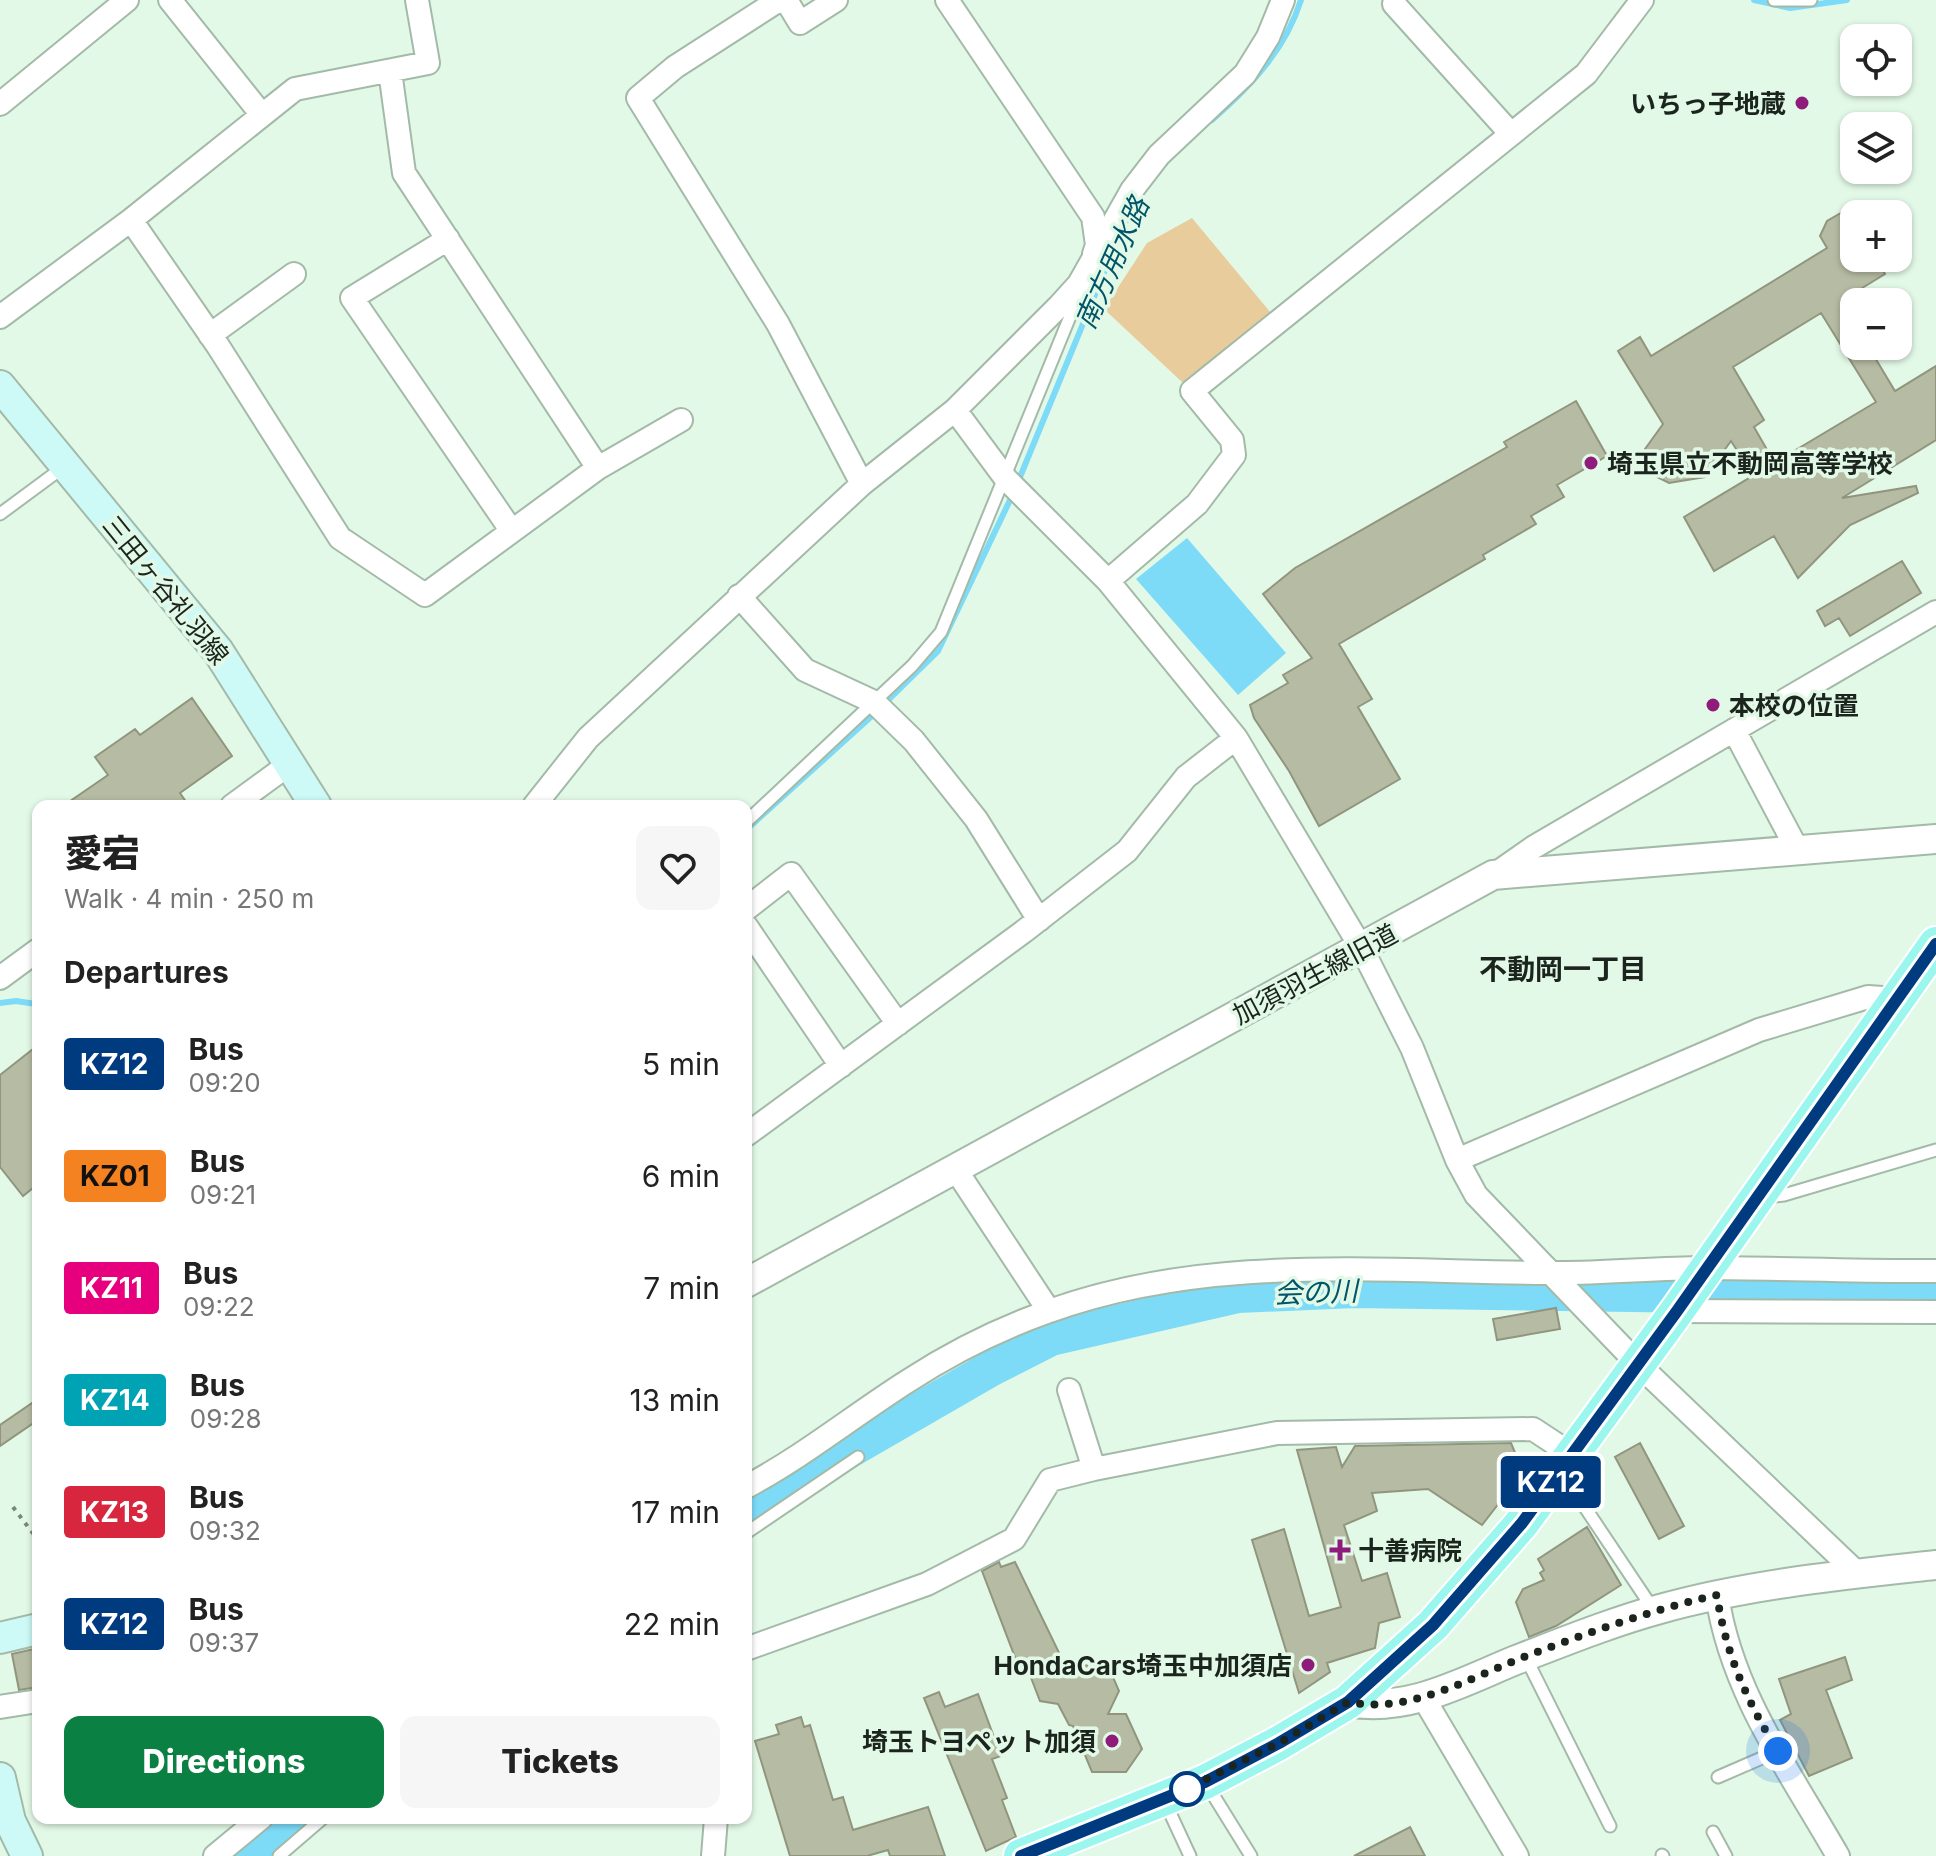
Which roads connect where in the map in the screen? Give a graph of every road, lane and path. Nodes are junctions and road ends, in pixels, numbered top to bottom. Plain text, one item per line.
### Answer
1 (127, 0) edge
2 (170, 0) edge
3 (417, 0) edge
4 (779, 0) edge
5 (786, 0) edge
6 (836, 0) edge
7 (947, 0) edge
8 (1283, 0) edge
9 (1642, 0) edge
10 (1774, 0) edge
11 (1811, 0) edge
12 (1394, 4) dead end
13 (390, 71) junction
14 (0, 104) edge
15 (262, 115) junction
16 (1511, 134) junction
17 (131, 220) junction
18 (448, 239) junction
19 (1090, 267) junction
20 (294, 274) dead end
21 (0, 317) edge
22 (210, 335) junction
23 (0, 386) edge
24 (955, 410) junction
25 (681, 420) dead end
26 (66, 465) junction
27 (598, 468) junction
28 (862, 484) junction
29 (1012, 485) junction
30 (0, 514) edge
31 (511, 530) junction
32 (1108, 581) junction
33 (739, 596) junction
34 (1936, 612) edge
35 (878, 706) junction
36 (1734, 730) junction
37 (1236, 738) junction
38 (288, 765) junction
39 (240, 800) edge
40 (312, 800) edge
41 (539, 800) edge
42 (752, 817) edge
43 (1936, 839) edge
44 (1798, 851) junction
45 (1493, 875) junction
46 (752, 904) edge
47 (1039, 920) junction
48 (752, 935) edge
49 (1362, 949) junction
50 (1934, 951) edge
51 (32, 954) edge
52 (0, 978) edge
53 (1897, 999) junction
54 (898, 1024) junction
55 (841, 1066) junction
56 (752, 1131) edge
57 (1936, 1150) edge
58 (1457, 1160) junction
59 (954, 1167) junction
60 (1756, 1197) junction
61 (1936, 1271) edge
62 (1553, 1274) junction
63 (752, 1280) edge
64 (1691, 1290) junction
65 (1049, 1311) junction
66 (1936, 1312) edge
67 (1638, 1364) junction
68 (1069, 1390) dead end
69 (858, 1457) dead end
70 (1565, 1462) junction
71 (1094, 1469) junction
72 (752, 1484) edge
73 (13, 1507) dead end
74 (752, 1529) edge
75 (32, 1532) edge
76 (1936, 1565) edge
77 (1857, 1573) junction
78 (1717, 1595) junction
79 (1654, 1611) junction
80 (32, 1630) edge
81 (0, 1638) edge
82 (752, 1647) edge
83 (1525, 1657) junction
84 (1423, 1697) junction
85 (32, 1702) edge
86 (1348, 1702) junction
87 (0, 1707) edge
88 (1778, 1751) junction
89 (1718, 1777) dead end
90 (0, 1778) edge
91 (1205, 1782) junction
92 (1163, 1799) junction
93 (5, 1824) edge
94 (254, 1824) edge
95 (316, 1824) edge
96 (716, 1824) edge
97 (1610, 1826) dead end
98 (1713, 1832) dead end
99 (27, 1856) edge
100 (215, 1856) edge
101 (279, 1856) edge
102 (713, 1856) edge
103 (1021, 1856) edge
104 (1190, 1856) edge
105 (1251, 1856) edge
106 (1517, 1856) edge
107 (1726, 1856) edge
108 (1838, 1856) edge

1 - 14 street
2 - 15 street
3 - 13 street
4 - 28 street
5 - 6 street
7 - 19 street
8 - 19 street
9 - 16 street
10 - 11 lane
12 - 16 street
13 - 15 street
13 - 18 street
15 - 17 street
16 - 32 street
17 - 21 street
17 - 22 street
18 - 27 street
18 - 31 street
19 - 24 street
19 - 29 lane
20 - 22 street
22 - 31 street
23 - 26 main road, 三田ヶ谷礼羽線
24 - 28 street
24 - 29 street
25 - 27 street
26 - 30 lane
26 - 38 main road, 三田ヶ谷礼羽線
27 - 31 street
28 - 33 street
29 - 32 street
29 - 35 lane
32 - 37 street
33 - 35 street
33 - 41 street
34 - 36 street
35 - 42 lane
35 - 47 street
36 - 44 street
36 - 45 street
37 - 47 street
37 - 49 street
38 - 39 street
38 - 40 main road, 三田ヶ谷礼羽線
43 - 44 street, 加須羽生線旧道
44 - 45 street, 加須羽生線旧道
45 - 49 street, 加須羽生線旧道
46 - 54 street
47 - 54 street
48 - 55 street
49 - 58 street
49 - 59 street, 加須羽生線旧道
50 - 53 main road
51 - 52 street
53 - 58 street
53 - 60 main road
54 - 55 street
55 - 56 street
57 - 60 lane
58 - 62 street
59 - 63 street, 加須羽生線旧道
59 - 65 street
60 - 64 main road
61 - 64 street
62 - 64 street
62 - 65 street
62 - 67 street
64 - 66 street
64 - 67 main road
65 - 72 street
67 - 70 main road
67 - 77 street
68 - 71 street
69 - 74 lane
70 - 71 street
70 - 79 lane
70 - 86 main road
71 - 82 street
73 - 75 path
76 - 77 street
77 - 78 street
78 - 79 street
78 - 88 street
79 - 83 street
80 - 81 main road
83 - 84 street
83 - 97 lane
84 - 86 street
84 - 106 street
85 - 87 street
86 - 91 main road
88 - 89 lane
88 - 108 street
90 - 93 main road
91 - 92 main road
91 - 105 lane
92 - 103 main road
92 - 104 lane
93 - 99 main road
94 - 100 street
95 - 101 lane
96 - 102 street
98 - 107 lane

